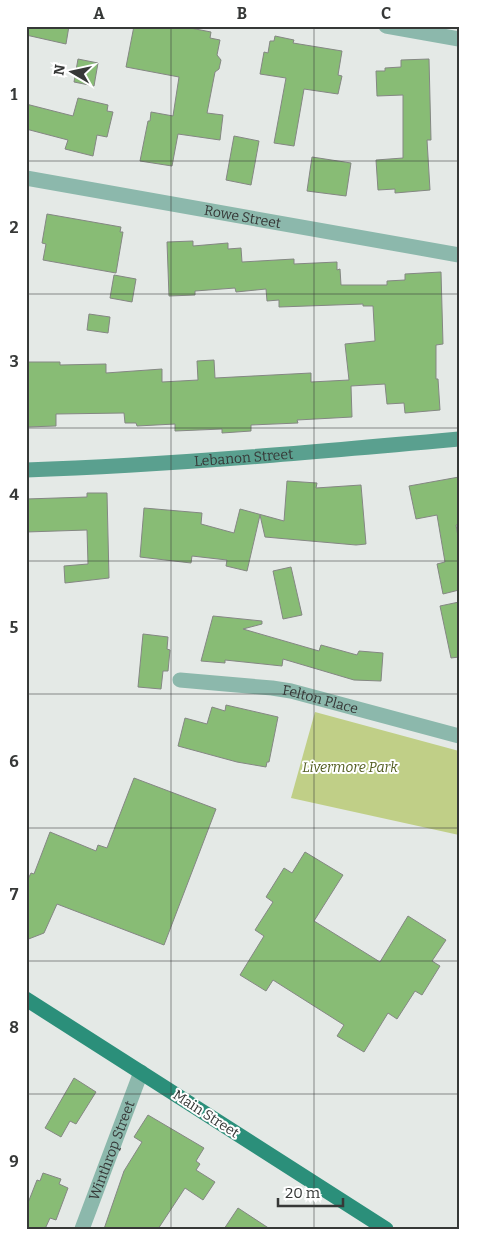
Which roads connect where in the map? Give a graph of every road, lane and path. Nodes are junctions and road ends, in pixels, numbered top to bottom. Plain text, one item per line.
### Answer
1 (386, 26) edge
2 (459, 39) edge
3 (26, 178) edge
4 (459, 255) edge
5 (459, 438) edge
6 (26, 470) edge
7 (180, 680) dead end
8 (459, 736) edge
9 (26, 999) edge
10 (141, 1072) junction
11 (378, 1227) edge
12 (82, 1229) edge

1 - 2 street
3 - 4 street, Rowe Street
5 - 6 main road, Lebanon Street
7 - 8 street, Felton Place
9 - 10 main road, Main Street
10 - 11 main road, Main Street
10 - 12 street, Winthrop Street

